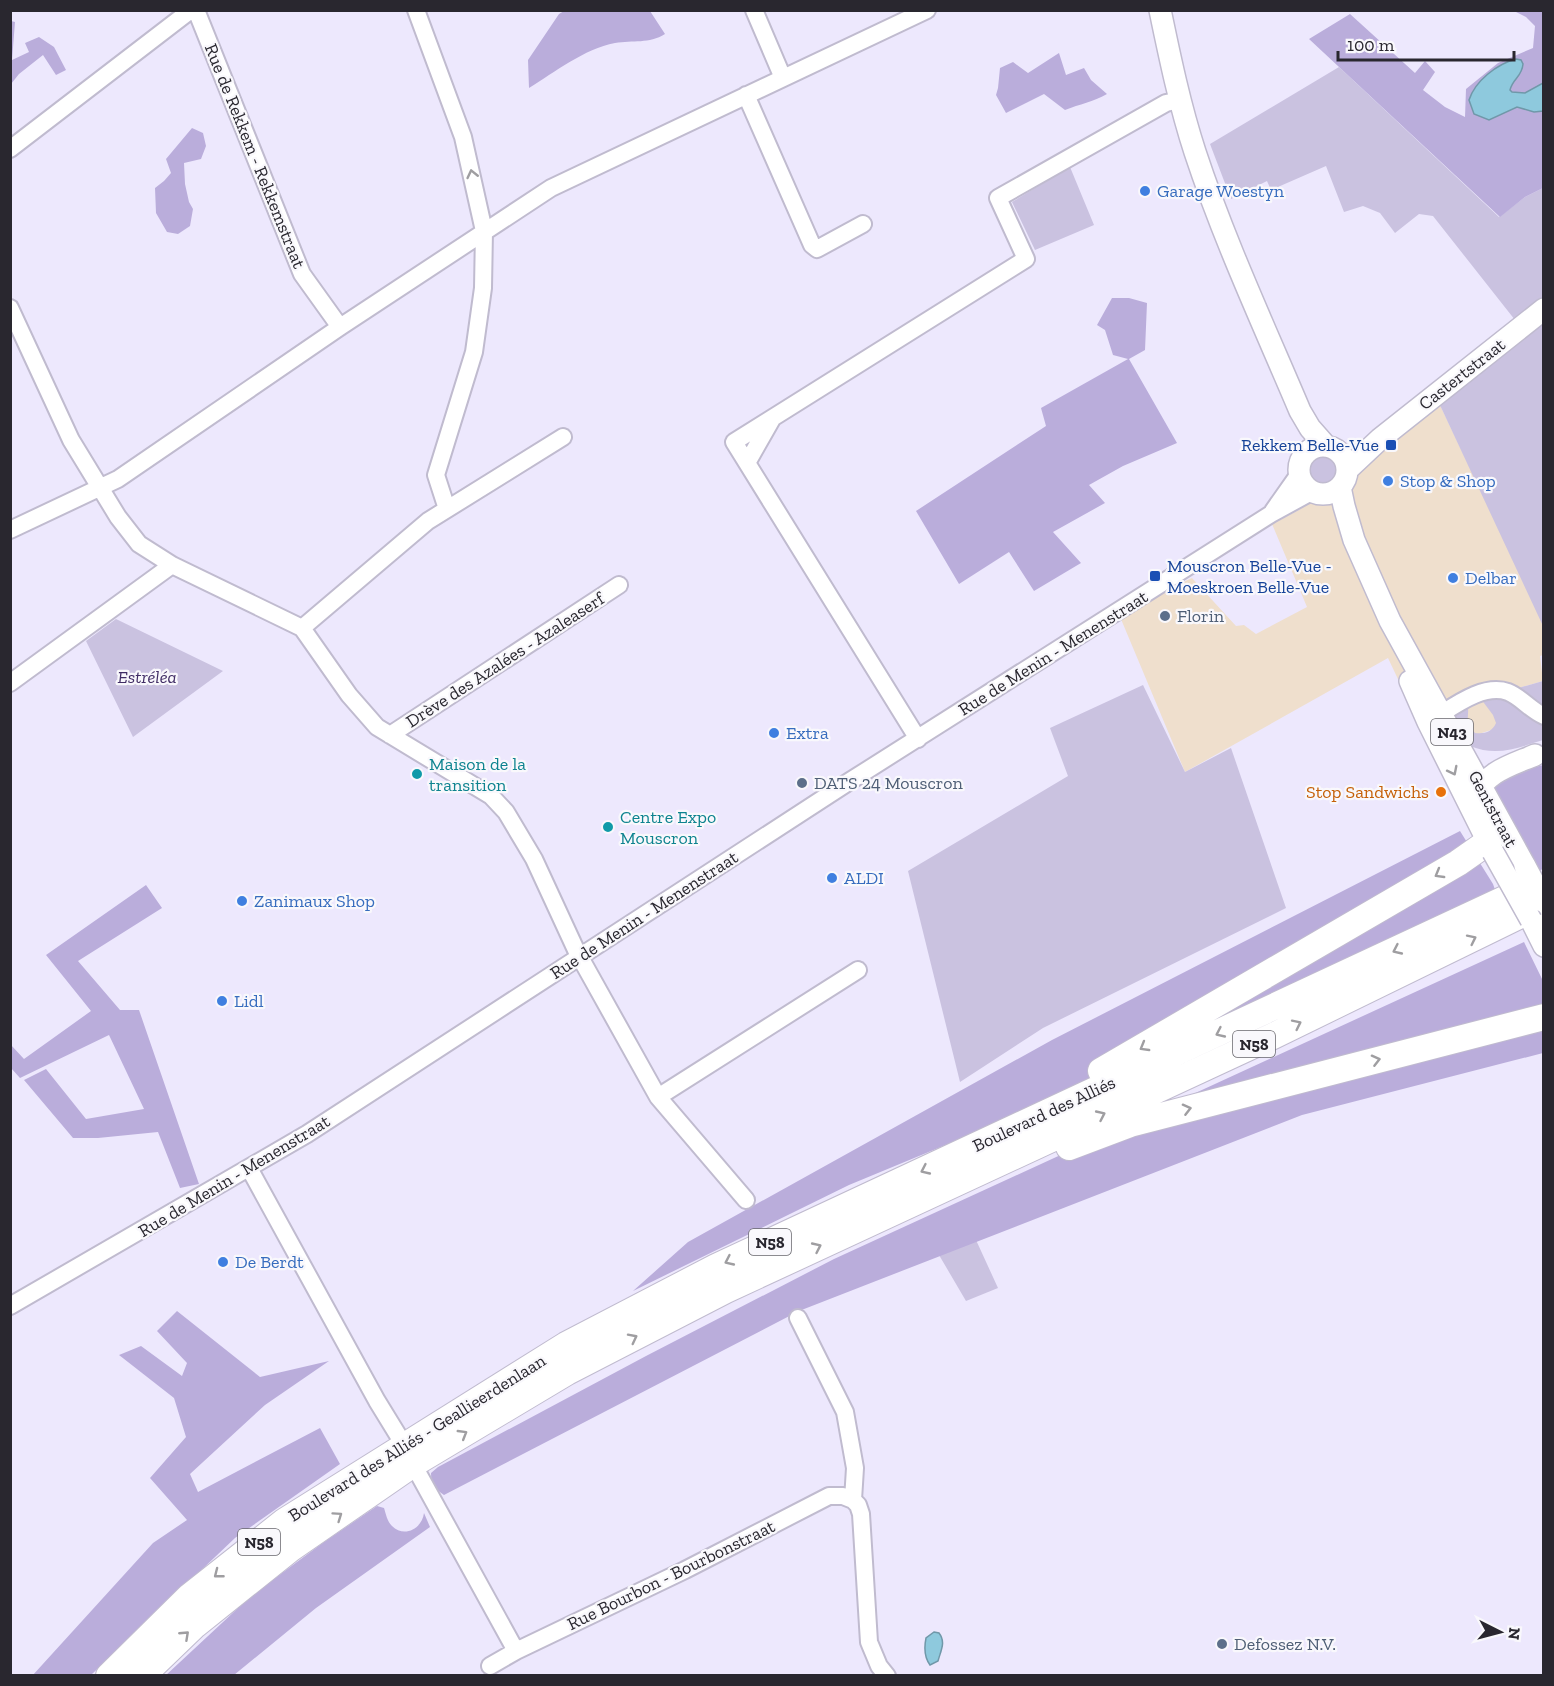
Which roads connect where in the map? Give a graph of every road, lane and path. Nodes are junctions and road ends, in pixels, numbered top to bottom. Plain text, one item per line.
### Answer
1 (191, 10) edge
2 (196, 10) edge
3 (416, 10) edge
4 (754, 10) edge
5 (927, 10) edge
6 (1160, 10) edge
7 (783, 78) junction
8 (746, 95) junction
9 (1179, 100) junction
10 (10, 149) edge
11 (863, 224) dead end
12 (484, 231) junction
13 (1544, 309) edge
14 (12, 315) edge
15 (340, 327) junction
16 (1300, 411) junction
17 (772, 419) junction
18 (563, 437) dead end
19 (1380, 439) junction
20 (1331, 448) junction
21 (747, 463) junction
22 (1301, 465) junction
23 (1331, 486) junction
24 (100, 489) junction
25 (447, 509) junction
26 (1271, 514) junction
27 (10, 530) edge
28 (172, 566) junction
29 (620, 585) dead end
30 (302, 628) junction
31 (10, 683) edge
32 (1544, 716) edge
33 (1435, 718) junction
34 (390, 735) junction
35 (918, 738) junction
36 (1539, 753) edge
37 (1469, 762) junction
38 (1480, 785) junction
39 (1474, 812) junction
40 (1499, 847) junction
41 (1536, 901) edge
42 (1544, 946) edge
43 (580, 956) junction
44 (858, 970) dead end
45 (1544, 1017) edge
46 (658, 1097) junction
47 (978, 1145) junction
48 (249, 1168) junction
49 (971, 1175) junction
50 (746, 1200) dead end
51 (745, 1281) joint
52 (10, 1306) edge
53 (798, 1318) dead end
54 (566, 1345) joint
55 (409, 1454) junction
56 (853, 1500) junction
57 (516, 1651) junction
58 (135, 1666) edge
59 (490, 1666) dead end
60 (107, 1676) edge
61 (887, 1676) edge

1 - 10 street
2 - 15 street, Rue de Rekkem - Rekkemstraat
12 -> 3 street
4 - 7 street
5 - 7 street
6 - 9 main road, N43
7 - 8 street
8 - 11 street
8 - 12 street
9 - 16 main road, N43
9 - 17 street
12 - 15 street
12 - 25 street
13 - 19 main road, Castertstraat
14 - 24 street
15 - 24 street
16 - 20 main road, N43
16 - 22 main road, N43
17 - 21 street
17 - 21 street
18 - 25 street
19 - 20 main road, Castertstraat
19 - 23 main road, Castertstraat
20 - 22 main road
20 - 23 main road, N43
21 - 35 street
22 - 23 main road, N43
22 - 26 street, Rue de Menin - Menenstraat
23 - 26 street, Rue de Menin - Menenstraat
23 - 33 main road, N43
24 - 27 street
24 - 28 street
25 - 30 street
26 - 35 street, Rue de Menin - Menenstraat
28 - 30 street
28 - 31 street
29 - 34 street, Drève des Azalées - Azaleaserf
30 - 34 street
32 - 33 street
33 - 37 main road, Gentstraat / N43
33 -> 39 main road, N43
34 - 43 street
35 - 43 street, Rue de Menin - Menenstraat
36 - 37 main road
36 - 38 main road
37 - 38 main road, Gentstraat / N43
38 - 39 main road
38 - 40 main road, Gentstraat / N43
39 - 40 main road, N43
40 - 41 main road, Gentstraat / N43
40 - 41 main road, N43, bridge
40 -> 47 highway, N58
41 - 42 main road, N43
41 -> 47 highway, Boulevard des Alliés / N58
49 -> 41 highway, Boulevard des Alliés / N58
43 - 46 street
43 - 48 street, Rue de Menin - Menenstraat
44 - 46 street
49 -> 45 highway, N58
46 - 50 street
47 -> 54 highway, Boulevard des Alliés / N58
48 - 52 street, Rue de Menin - Menenstraat
48 - 55 street
51 -> 49 highway, Boulevard des Alliés / N58
55 -> 51 highway, Boulevard des Alliés - Geallieerdenlaan / N58
53 - 56 street
54 - 55 highway, Boulevard des Alliés - Geallieerdenlaan / N58
55 - 57 street
55 - 58 highway, Boulevard des Alliés - Geallieerdenlaan / N58
56 - 57 street, Rue Bourbon - Bourbonstraat
56 - 61 street
57 - 59 street, Rue Bourbon - Bourbonstraat
58 - 60 highway, Boulevard des Alliés - Geallieerdenlaan

